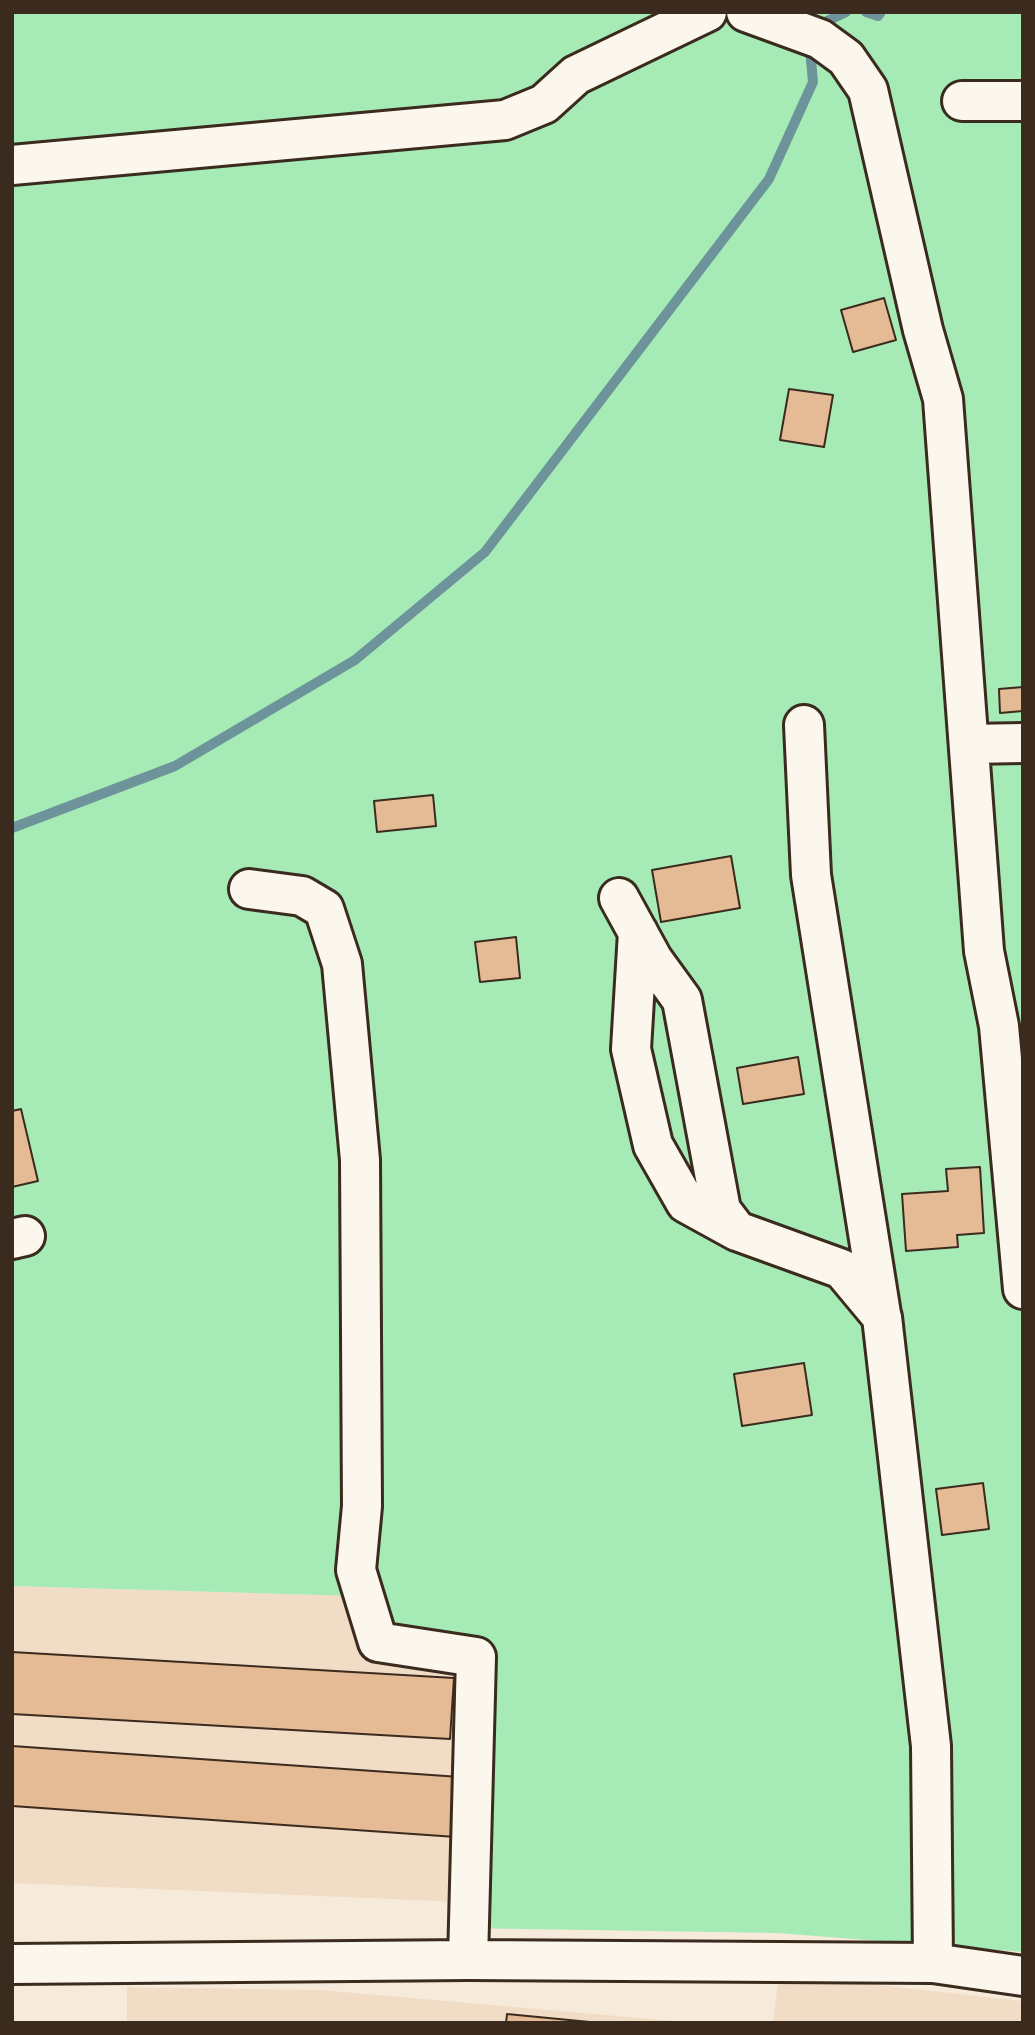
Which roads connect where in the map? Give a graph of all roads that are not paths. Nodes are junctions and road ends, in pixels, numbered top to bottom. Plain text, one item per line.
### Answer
1 (707, 12) edge
2 (746, 12) edge
3 (962, 101) dead end
4 (1023, 101) edge
5 (12, 165) edge
6 (804, 725) dead end
7 (1023, 743) edge
8 (970, 744) junction
9 (248, 889) dead end
10 (619, 898) dead end
11 (638, 932) junction
12 (1019, 1211) edge
13 (737, 1231) junction
14 (1023, 1289) edge
15 (882, 1317) junction
16 (468, 1960) junction
17 (12, 1964) edge
18 (933, 1964) junction
19 (1023, 1976) edge

1 - 5 street
2 - 8 street
3 - 4 street
6 - 15 street
7 - 8 street
8 - 12 street
9 - 16 street
10 - 11 street
11 - 13 street
11 - 13 street
12 - 14 street
13 - 15 street
15 - 18 street
16 - 17 street
16 - 18 street
18 - 19 street

